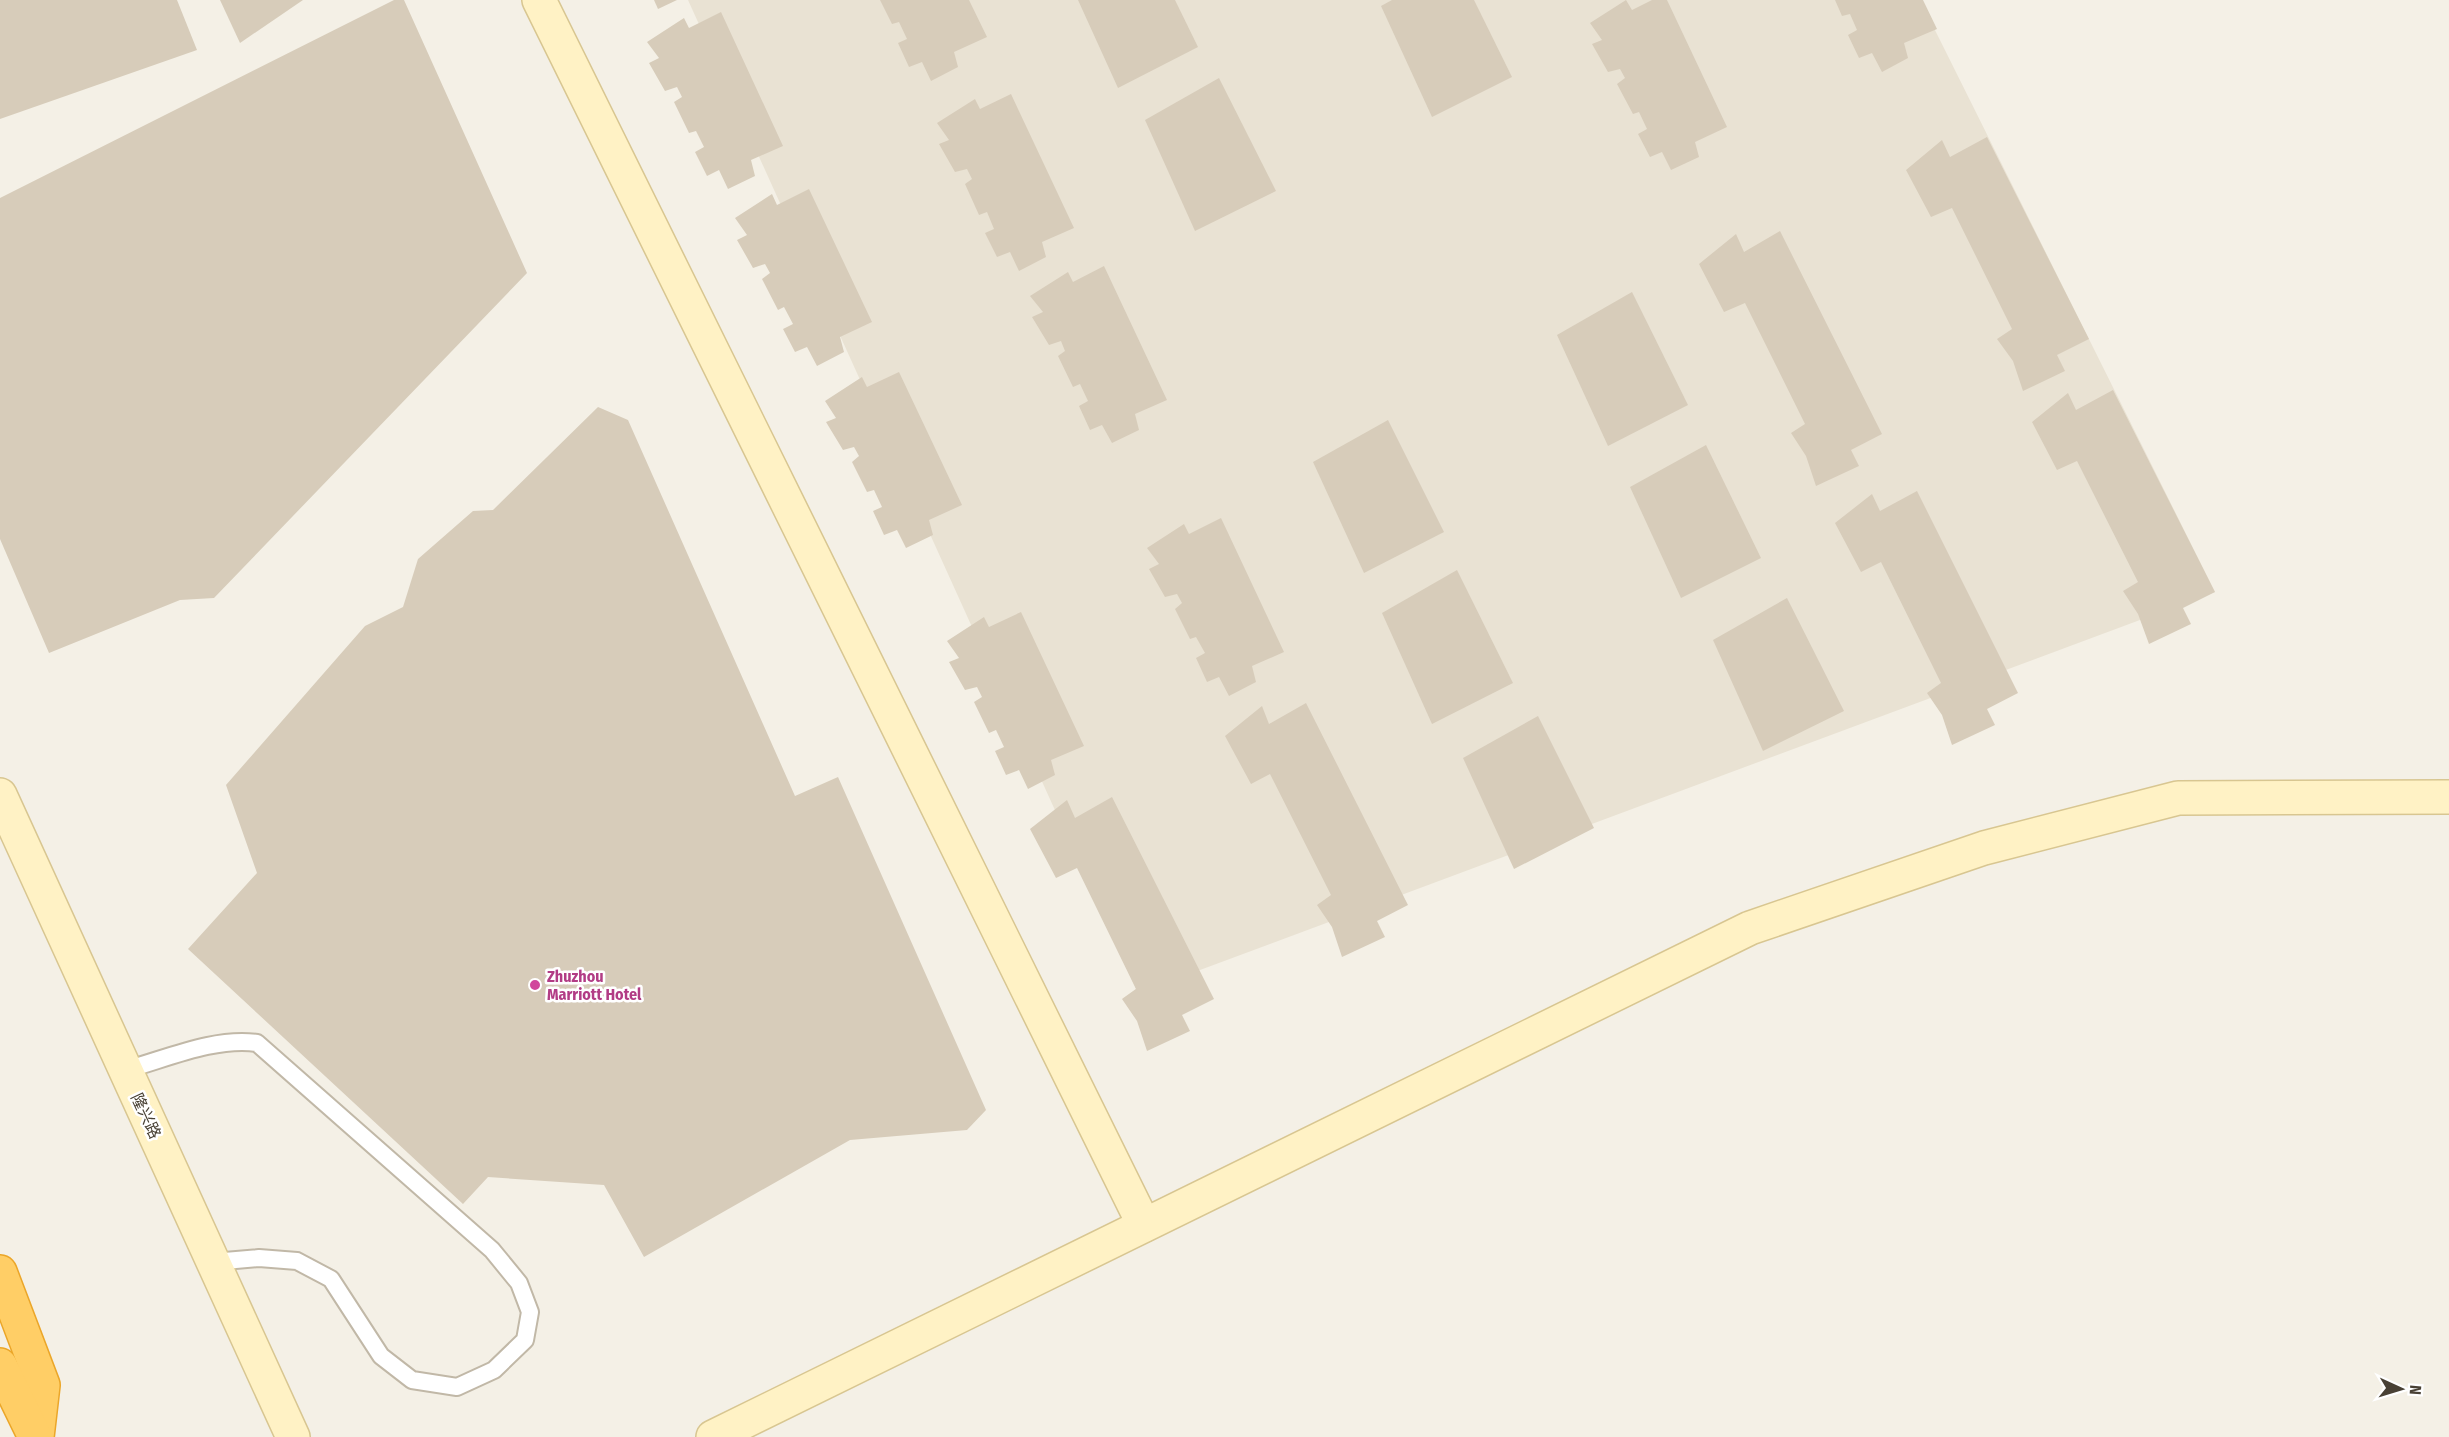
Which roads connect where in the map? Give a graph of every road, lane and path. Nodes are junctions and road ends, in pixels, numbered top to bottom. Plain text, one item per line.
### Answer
1 (539, 0) edge
2 (0, 795) edge
3 (2449, 797) edge
4 (125, 1070) junction
5 (1144, 1225) junction
6 (213, 1262) junction
7 (0, 1272) edge
8 (0, 1365) edge
9 (36, 1437) edge
10 (293, 1437) edge
11 (713, 1437) edge

1 - 5 street
2 - 4 street, 隆兴路
3 - 5 street
4 - 6 street, 隆兴路
4 - 6 lane
5 - 11 street
6 - 10 street, 隆兴路
7 - 9 highway
8 - 9 highway

